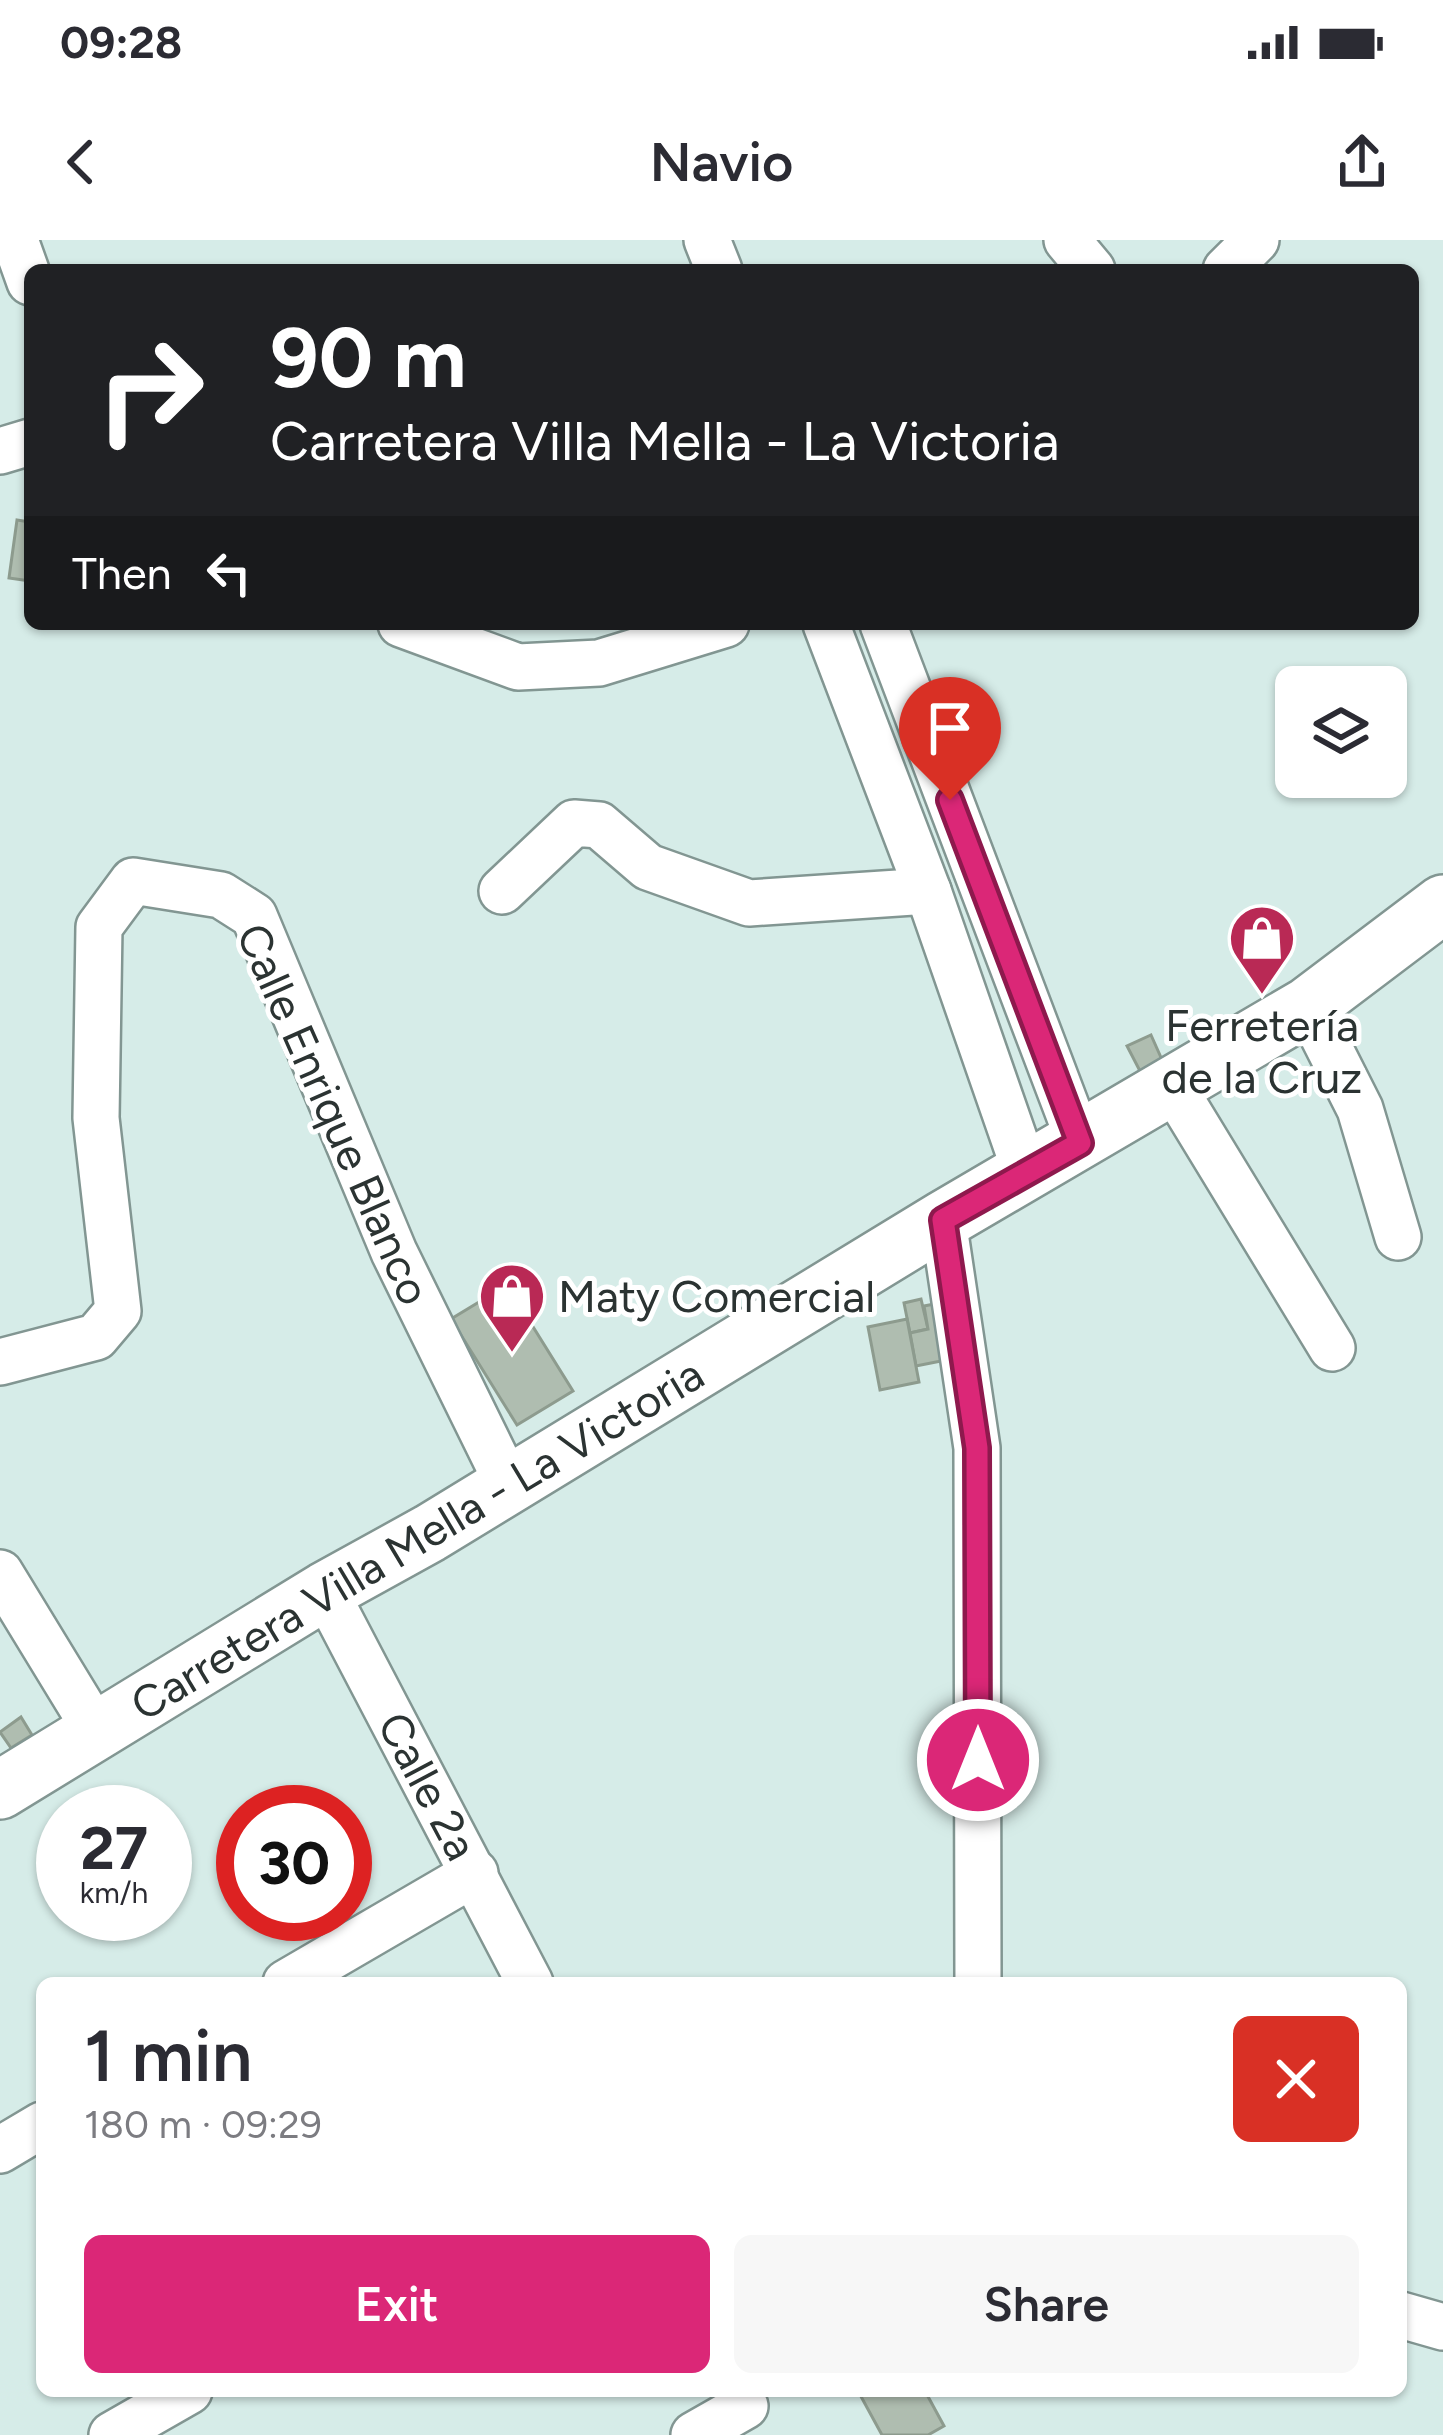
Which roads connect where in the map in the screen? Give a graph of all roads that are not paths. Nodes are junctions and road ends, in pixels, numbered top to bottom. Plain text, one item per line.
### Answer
1 (1067, 240) edge
2 (1256, 240) edge
3 (1087, 264) edge
4 (1232, 264) edge
5 (417, 630) edge
6 (706, 630) edge
7 (832, 630) edge
8 (885, 630) edge
9 (502, 891) dead end
10 (928, 891) junction
11 (1443, 904) edge
12 (1308, 1006) junction
13 (1173, 1087) junction
14 (1080, 1143) junction
15 (1027, 1173) junction
16 (943, 1220) junction
17 (1398, 1237) dead end
18 (1332, 1348) dead end
19 (0, 1362) edge
20 (509, 1486) junction
21 (0, 1573) edge
22 (325, 1591) junction
23 (97, 1732) junction
24 (0, 1790) edge
25 (475, 1873) junction
26 (296, 1977) edge
27 (527, 1977) edge
28 (978, 1977) edge
29 (36, 2129) edge
30 (0, 2150) edge
31 (1407, 2317) edge
32 (1443, 2327) edge
33 (178, 2397) edge
34 (748, 2411) edge
35 (112, 2435) edge
36 (694, 2435) edge

1 - 3 street
2 - 4 street
5 - 6 street
7 - 10 street
8 - 14 street
9 - 10 street
10 - 15 street
11 - 12 main road, Carretera Villa Mella - La Victoria
12 - 13 main road, Carretera Villa Mella - La Victoria
12 - 17 street
13 - 14 main road, Carretera Villa Mella - La Victoria
13 - 18 street
14 - 15 main road, Carretera Villa Mella - La Victoria
15 - 16 main road, Carretera Villa Mella - La Victoria
16 - 20 main road, Carretera Villa Mella - La Victoria
16 - 28 street
19 - 20 street, Calle Enrique Blanco
20 - 22 main road, Carretera Villa Mella - La Victoria
21 - 23 street
22 - 23 main road, Carretera Villa Mella - La Victoria
22 - 25 street, Calle 2a
23 - 24 main road, Carretera Villa Mella - La Victoria
25 - 26 street
25 - 27 street, Calle 2a
29 - 30 street
31 - 32 street
33 - 35 street
34 - 36 street

